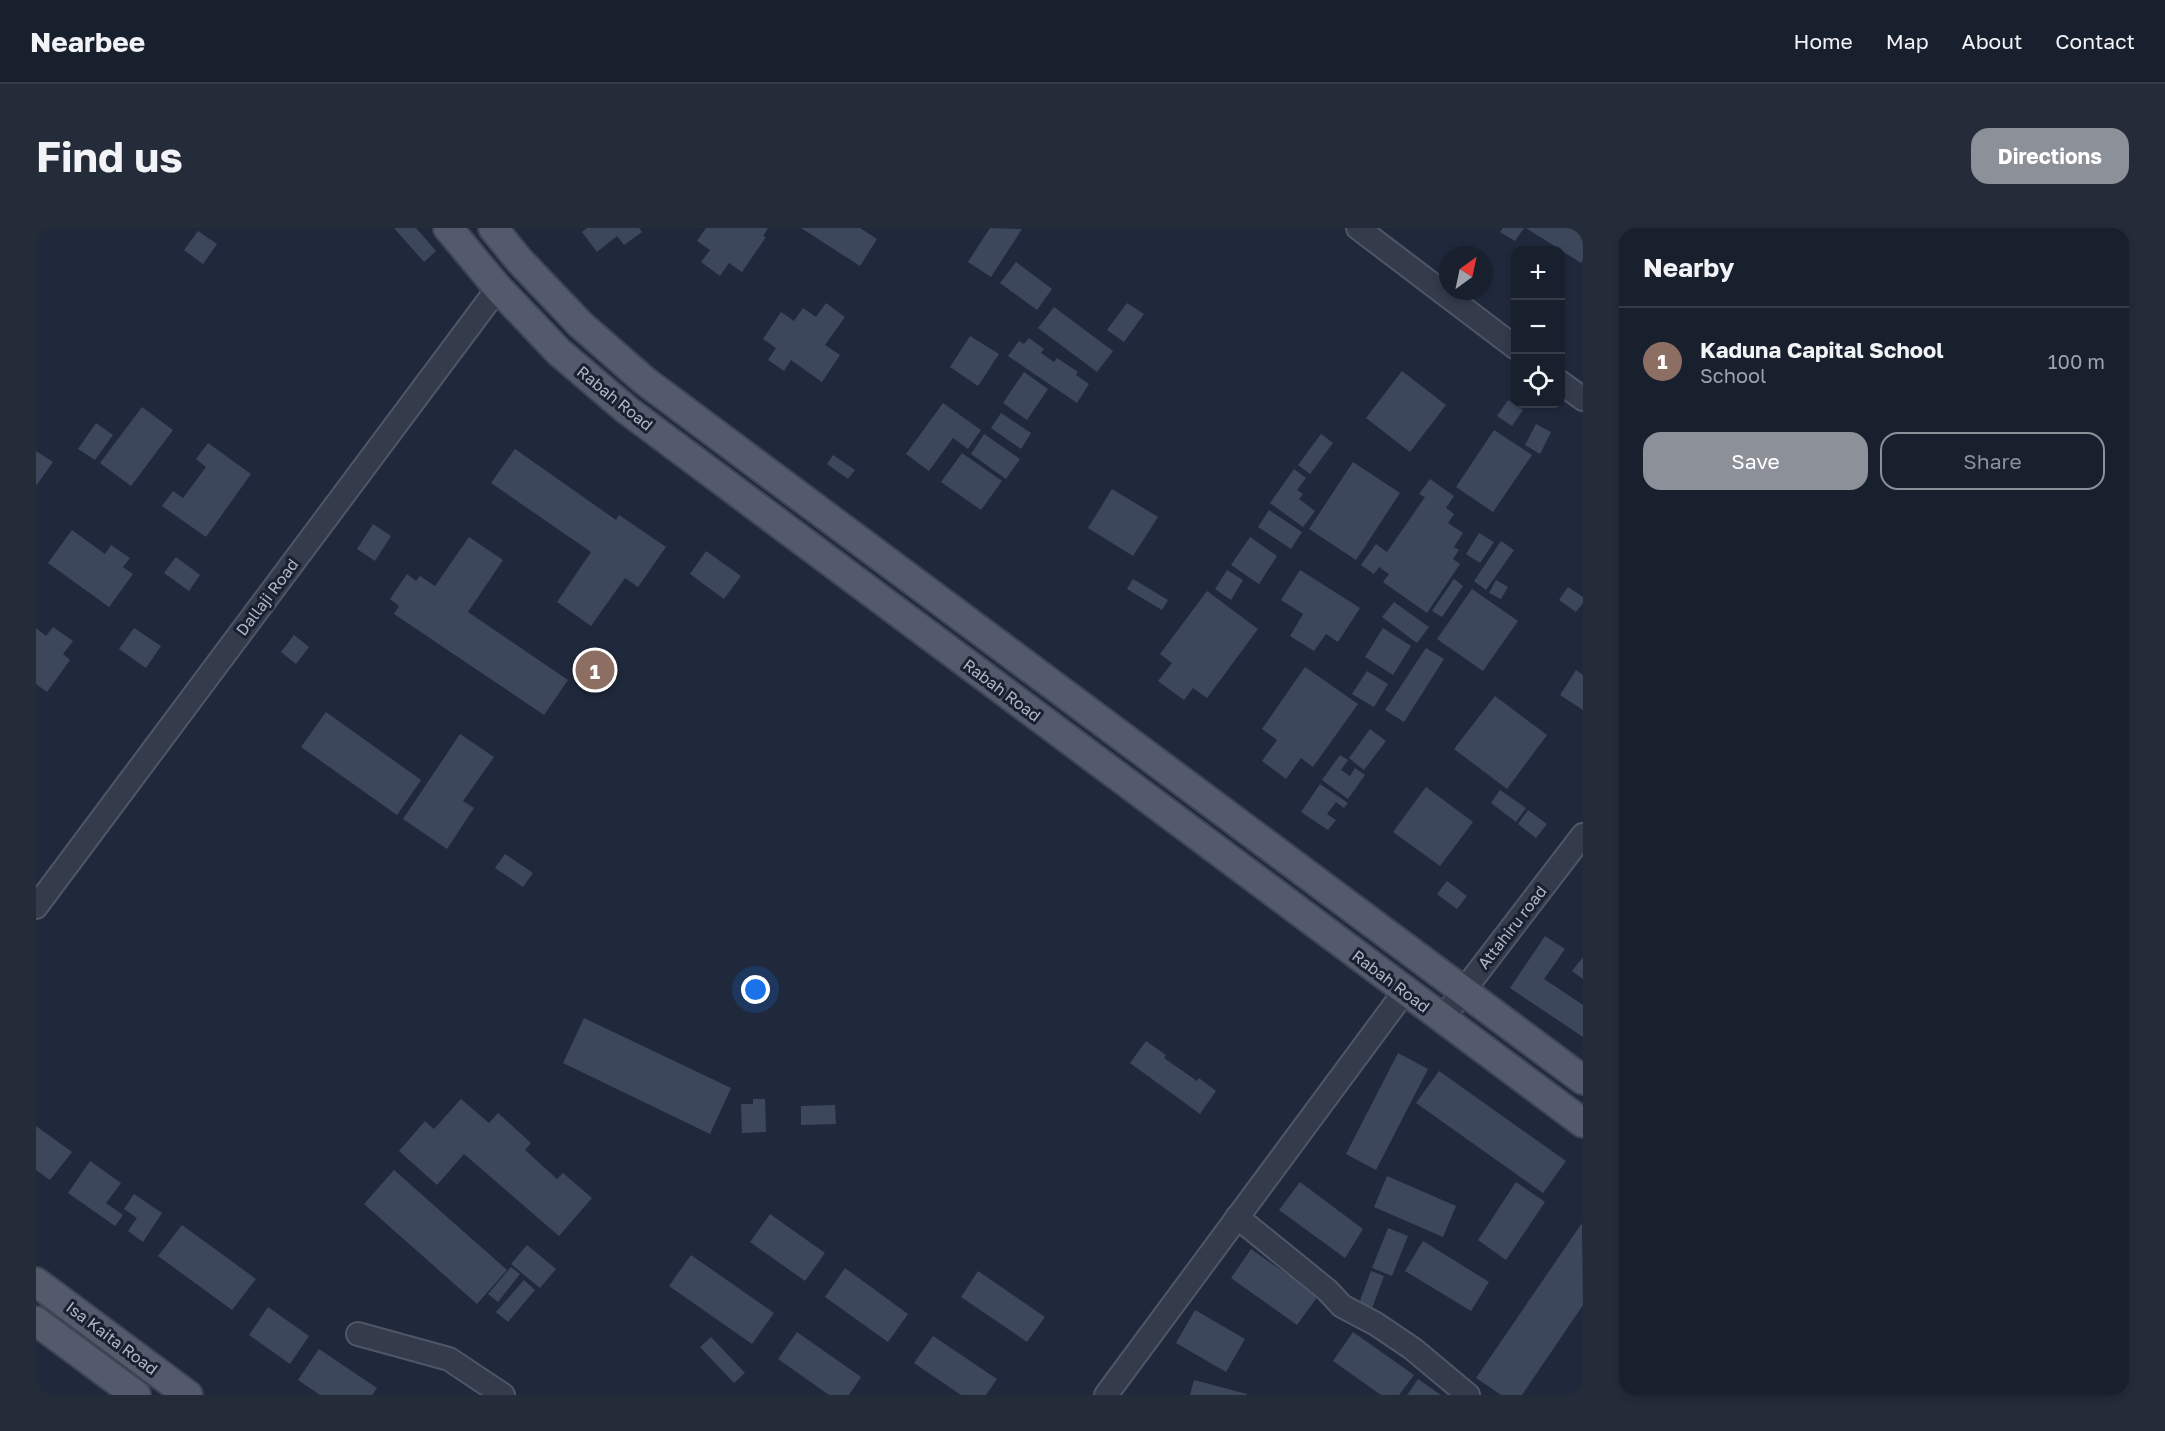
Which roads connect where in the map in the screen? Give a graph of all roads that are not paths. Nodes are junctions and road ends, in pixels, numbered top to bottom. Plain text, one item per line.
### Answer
1 (448, 228) edge
2 (493, 228) edge
3 (1358, 228) edge
4 (498, 288) junction
5 (1511, 345) edge
6 (1565, 386) edge
7 (1583, 399) edge
8 (1583, 835) edge
9 (36, 907) edge
10 (1463, 990) junction
11 (1405, 991) junction
12 (1442, 1019) junction
13 (1583, 1080) edge
14 (1583, 1123) edge
15 (1237, 1217) junction
16 (36, 1282) edge
17 (36, 1321) edge
18 (358, 1334) dead end
19 (136, 1395) edge
20 (188, 1395) edge
21 (503, 1395) edge
22 (1106, 1395) edge
23 (1468, 1395) edge

1 - 4 main road, Rabah Road
2 - 10 main road, Rabah Road
3 - 5 street
4 - 9 street, Dallaji Road
4 - 11 main road, Rabah Road
6 - 7 street
8 - 10 street, Attahiru road
10 - 12 street, Attahiru road
10 - 13 main road, Rabah Road
11 - 12 main road, Rabah Road
11 - 15 street
12 - 14 main road, Rabah Road
15 - 22 street
15 - 23 street
16 - 20 main road, Isa Kaita Road
17 - 19 main road, Isa Kaita Road
18 - 21 street

